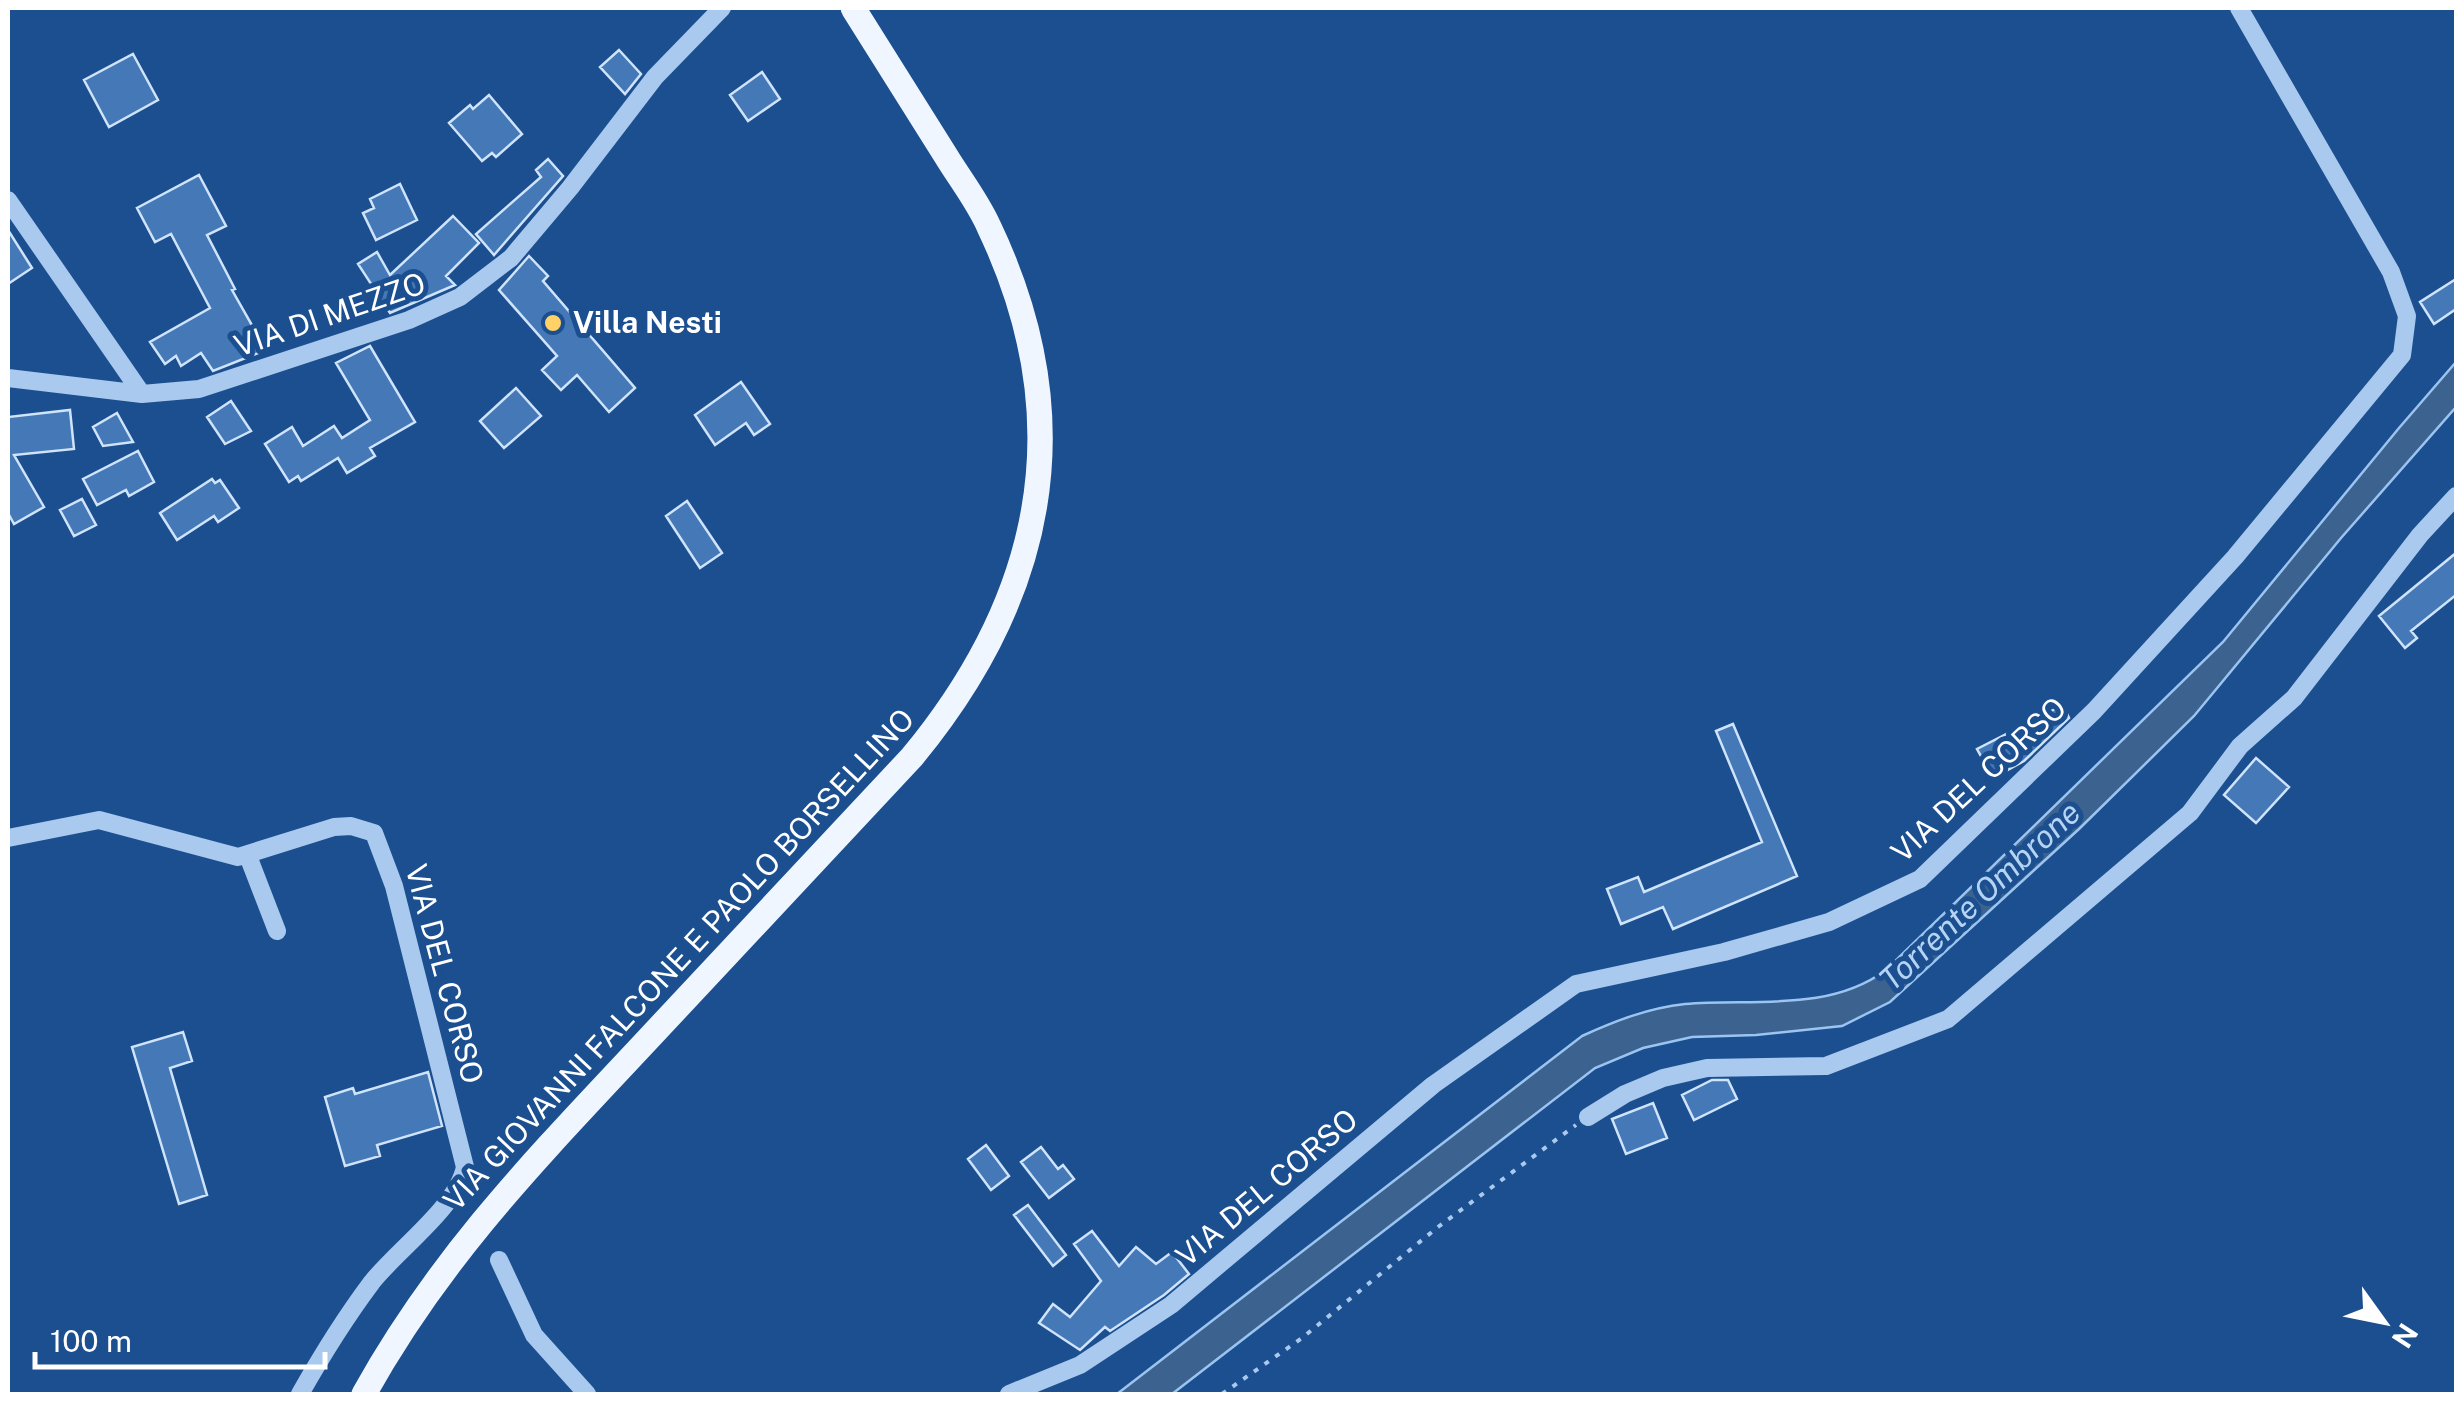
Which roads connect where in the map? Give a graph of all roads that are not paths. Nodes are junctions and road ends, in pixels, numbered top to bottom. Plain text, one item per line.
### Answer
1 (722, 8) edge
2 (853, 8) edge
3 (2238, 8) edge
4 (8, 200) edge
5 (8, 378) edge
6 (142, 394) junction
7 (2456, 496) edge
8 (8, 838) edge
9 (248, 856) junction
10 (277, 931) dead end
11 (1588, 1116) road end
12 (499, 1260) dead end
13 (300, 1394) edge
14 (364, 1394) edge
15 (587, 1394) edge
16 (1009, 1394) edge

1 - 6 street, VIA DI MEZZO
2 - 14 main road, VIA GIOVANNI FALCONE E PAOLO BORSELLINO
3 - 16 street, VIA DEL CORSO
4 - 6 street
5 - 6 street, VIA DI MEZZO
7 - 11 street
8 - 9 street, VIA DEL CORSO
9 - 10 street
9 - 13 street, VIA DEL CORSO
12 - 15 street

